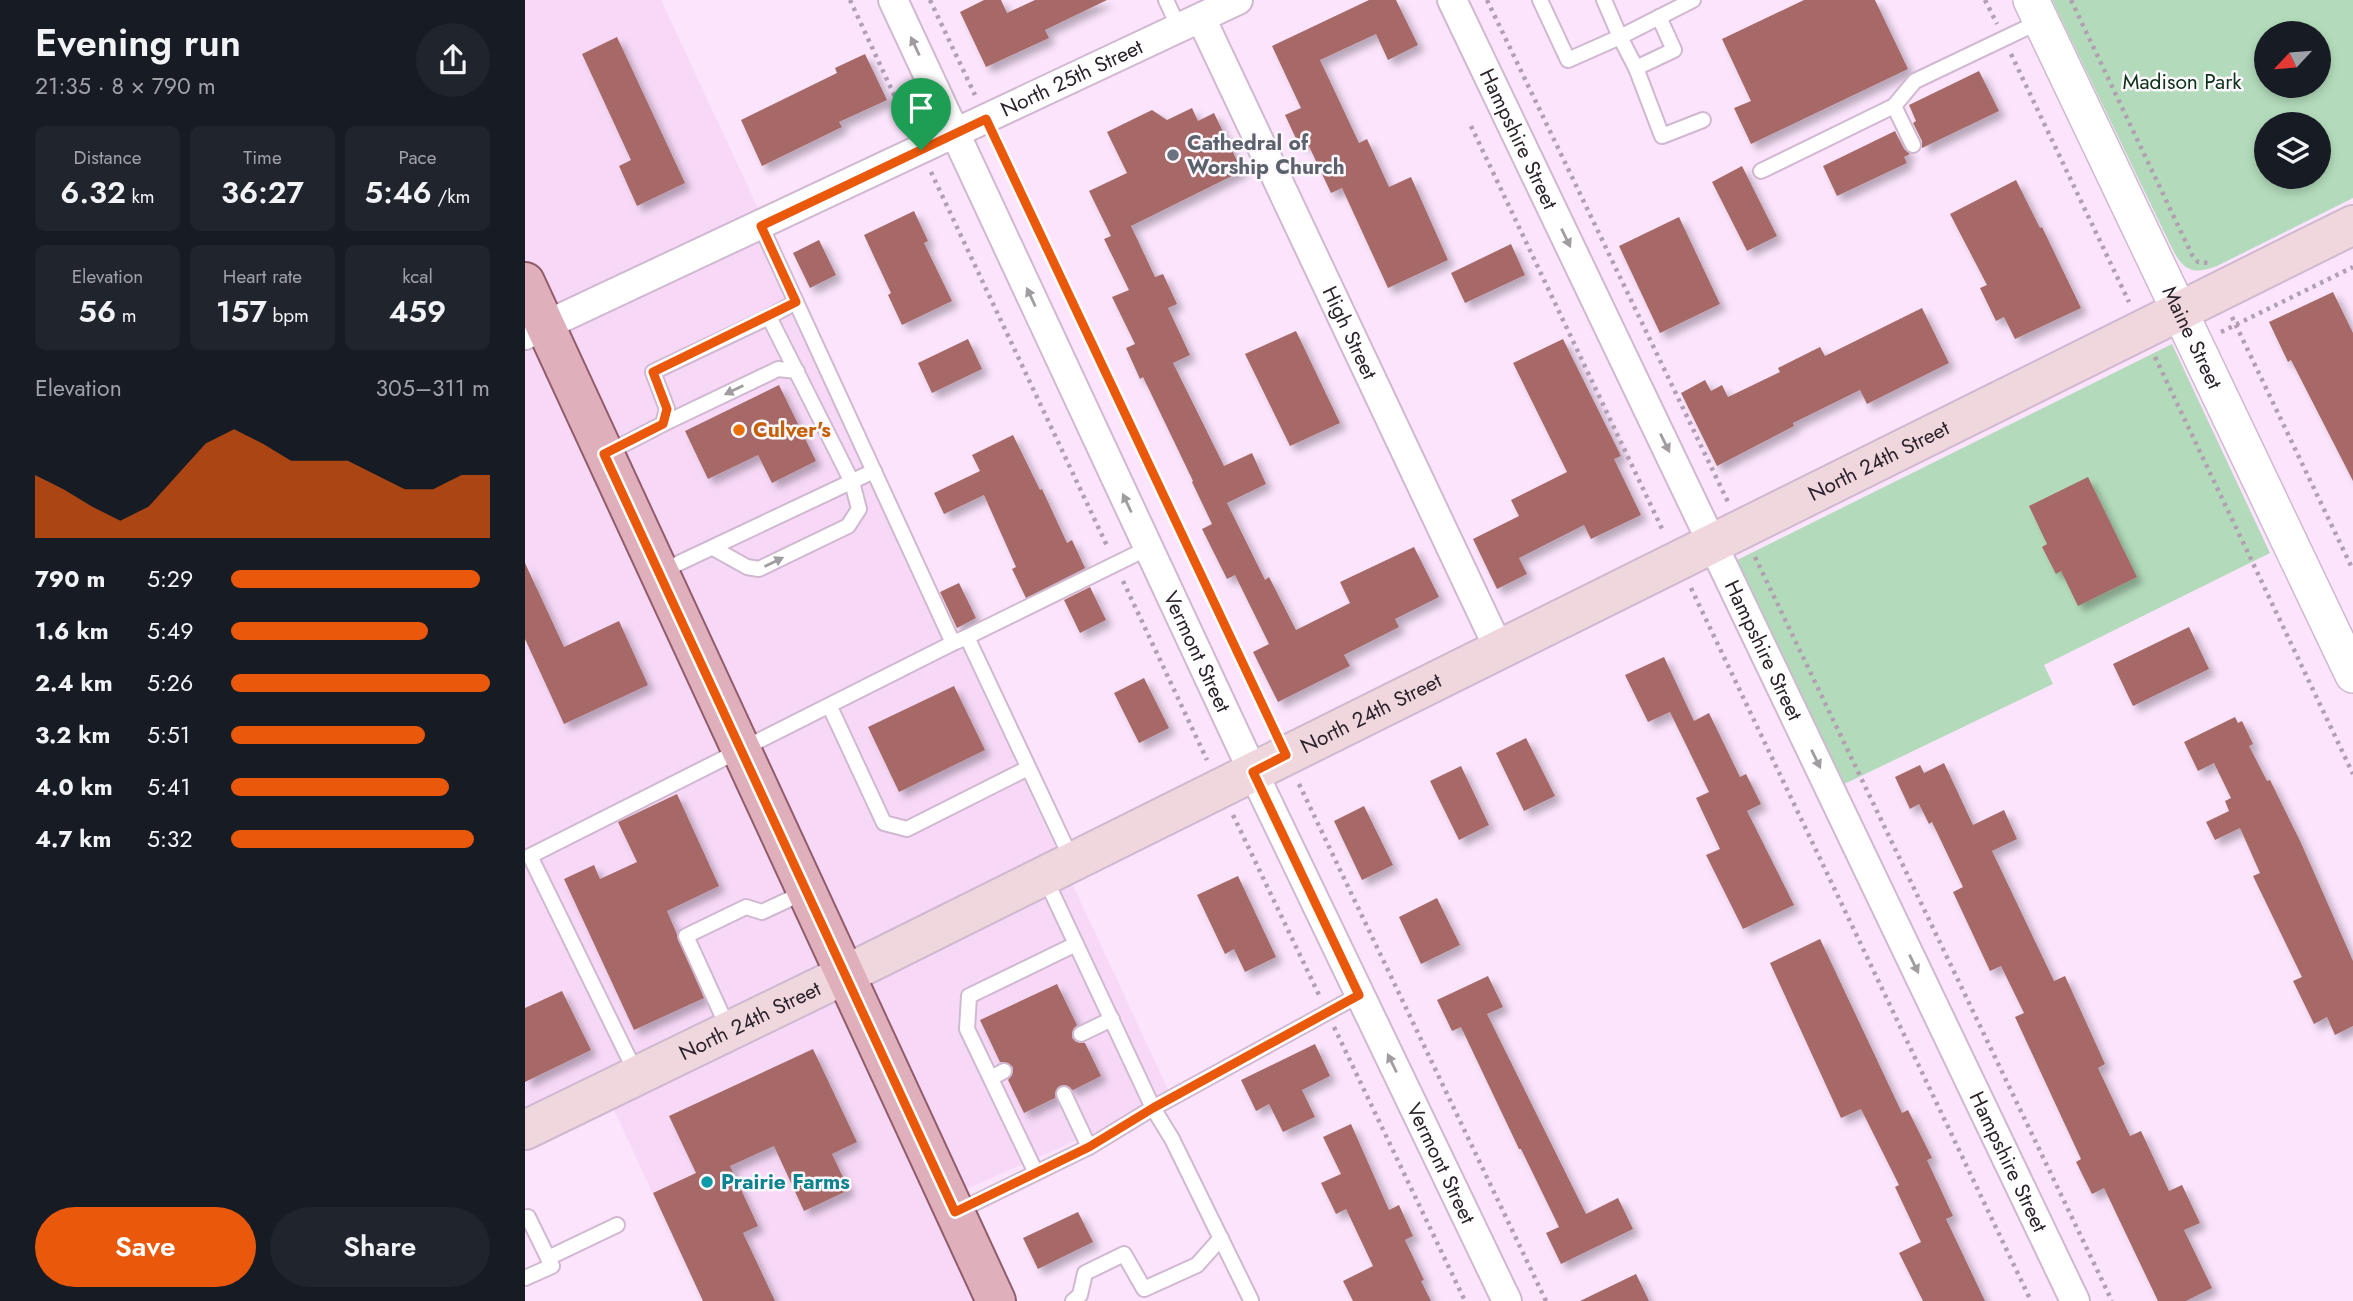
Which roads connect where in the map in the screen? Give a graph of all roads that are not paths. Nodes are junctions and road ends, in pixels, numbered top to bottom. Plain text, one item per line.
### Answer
1 (893, 0) edge
2 (1166, 0) edge
3 (1238, 0) edge
4 (1452, 0) edge
5 (1540, 0) edge
6 (1604, 0) edge
7 (1693, 0) edge
8 (2036, 11) edge
9 (1659, 17) junction
10 (1190, 23) junction
11 (1620, 37) junction
12 (1636, 68) junction
13 (1894, 106) junction
14 (1703, 120) dead end
15 (955, 134) junction
16 (1913, 145) dead end
17 (1761, 172) dead end
18 (2353, 225) edge
19 (761, 226) junction
20 (525, 282) edge
21 (796, 302) junction
22 (769, 317) junction
23 (2187, 328) junction
24 (535, 331) edge
25 (797, 371) junction
26 (663, 424) junction
27 (604, 454) junction
28 (874, 471) junction
29 (852, 482) junction
30 (1727, 536) junction
31 (713, 548) junction
32 (1148, 548) junction
33 (659, 572) junction
34 (960, 640) junction
35 (1499, 649) junction
36 (2353, 674) edge
37 (829, 707) junction
38 (741, 751) junction
39 (1028, 768) junction
40 (1253, 772) junction
41 (527, 853) edge
42 (1058, 869) junction
43 (806, 891) junction
44 (1076, 944) junction
45 (845, 974) junction
46 (1359, 995) junction
47 (1112, 1019) junction
48 (729, 1030) junction
49 (1081, 1034) dead end
50 (637, 1075) junction
51 (1064, 1094) dead end
52 (1153, 1108) junction
53 (525, 1130) edge
54 (1089, 1147) junction
55 (1036, 1172) junction
56 (955, 1212) junction
57 (525, 1218) edge
58 (617, 1225) dead end
59 (1221, 1238) junction
60 (548, 1258) junction
61 (525, 1278) edge
62 (1251, 1300) edge
63 (996, 1301) edge
64 (1073, 1301) edge
65 (1507, 1301) edge
66 (2075, 1301) edge

15 -> 1 street, Vermont Street
2 - 10 lane
3 - 10 street, North 25th Street
4 -> 30 street, Hampshire Street
5 - 11 lane
6 - 11 lane
7 - 9 lane
8 - 13 lane
8 - 23 street, Maine Street
9 - 11 lane
9 - 12 lane
10 - 15 street, North 25th Street
10 - 35 street, High Street
11 - 12 lane
12 - 14 lane
13 - 16 lane
13 - 17 lane
15 - 19 street, North 25th Street
32 -> 15 street, Vermont Street
18 - 23 main road, North 24th Street
19 - 21 lane
19 - 24 street, North 25th Street
20 - 24 main road
21 - 22 lane
21 - 28 lane
22 - 25 lane
22 - 26 lane
23 - 30 main road, North 24th Street
23 - 36 street, Maine Street
24 - 27 main road
25 -> 26 lane
25 - 29 lane
26 - 27 lane
27 - 33 main road
28 - 29 lane
28 - 34 lane
29 - 31 lane
31 -> 29 lane
30 - 35 main road, North 24th Street
30 -> 66 street, Hampshire Street
31 - 33 lane
32 - 34 lane
32 - 40 street, Vermont Street
33 - 38 main road
34 - 37 lane
34 - 39 lane
35 - 40 main road, North 24th Street
37 - 38 lane
37 - 39 lane
38 - 41 lane
38 - 43 main road
39 - 42 lane
40 - 42 main road, North 24th Street
40 - 46 street, Vermont Street
41 - 50 lane
42 - 44 lane
42 - 45 main road, North 24th Street
43 - 45 main road
43 - 48 lane
44 - 47 lane
44 - 55 lane
45 - 48 main road, North 24th Street
45 - 56 main road
46 - 52 lane
65 -> 46 street, Vermont Street
47 - 49 lane
47 - 52 lane
48 - 50 main road, North 24th Street
50 - 53 main road, North 24th Street
51 - 54 lane
52 - 54 lane
52 - 59 lane
54 - 55 lane
55 - 56 lane
56 - 63 main road
57 - 60 lane
58 - 60 lane
59 - 62 lane
59 - 64 lane
60 - 61 lane

